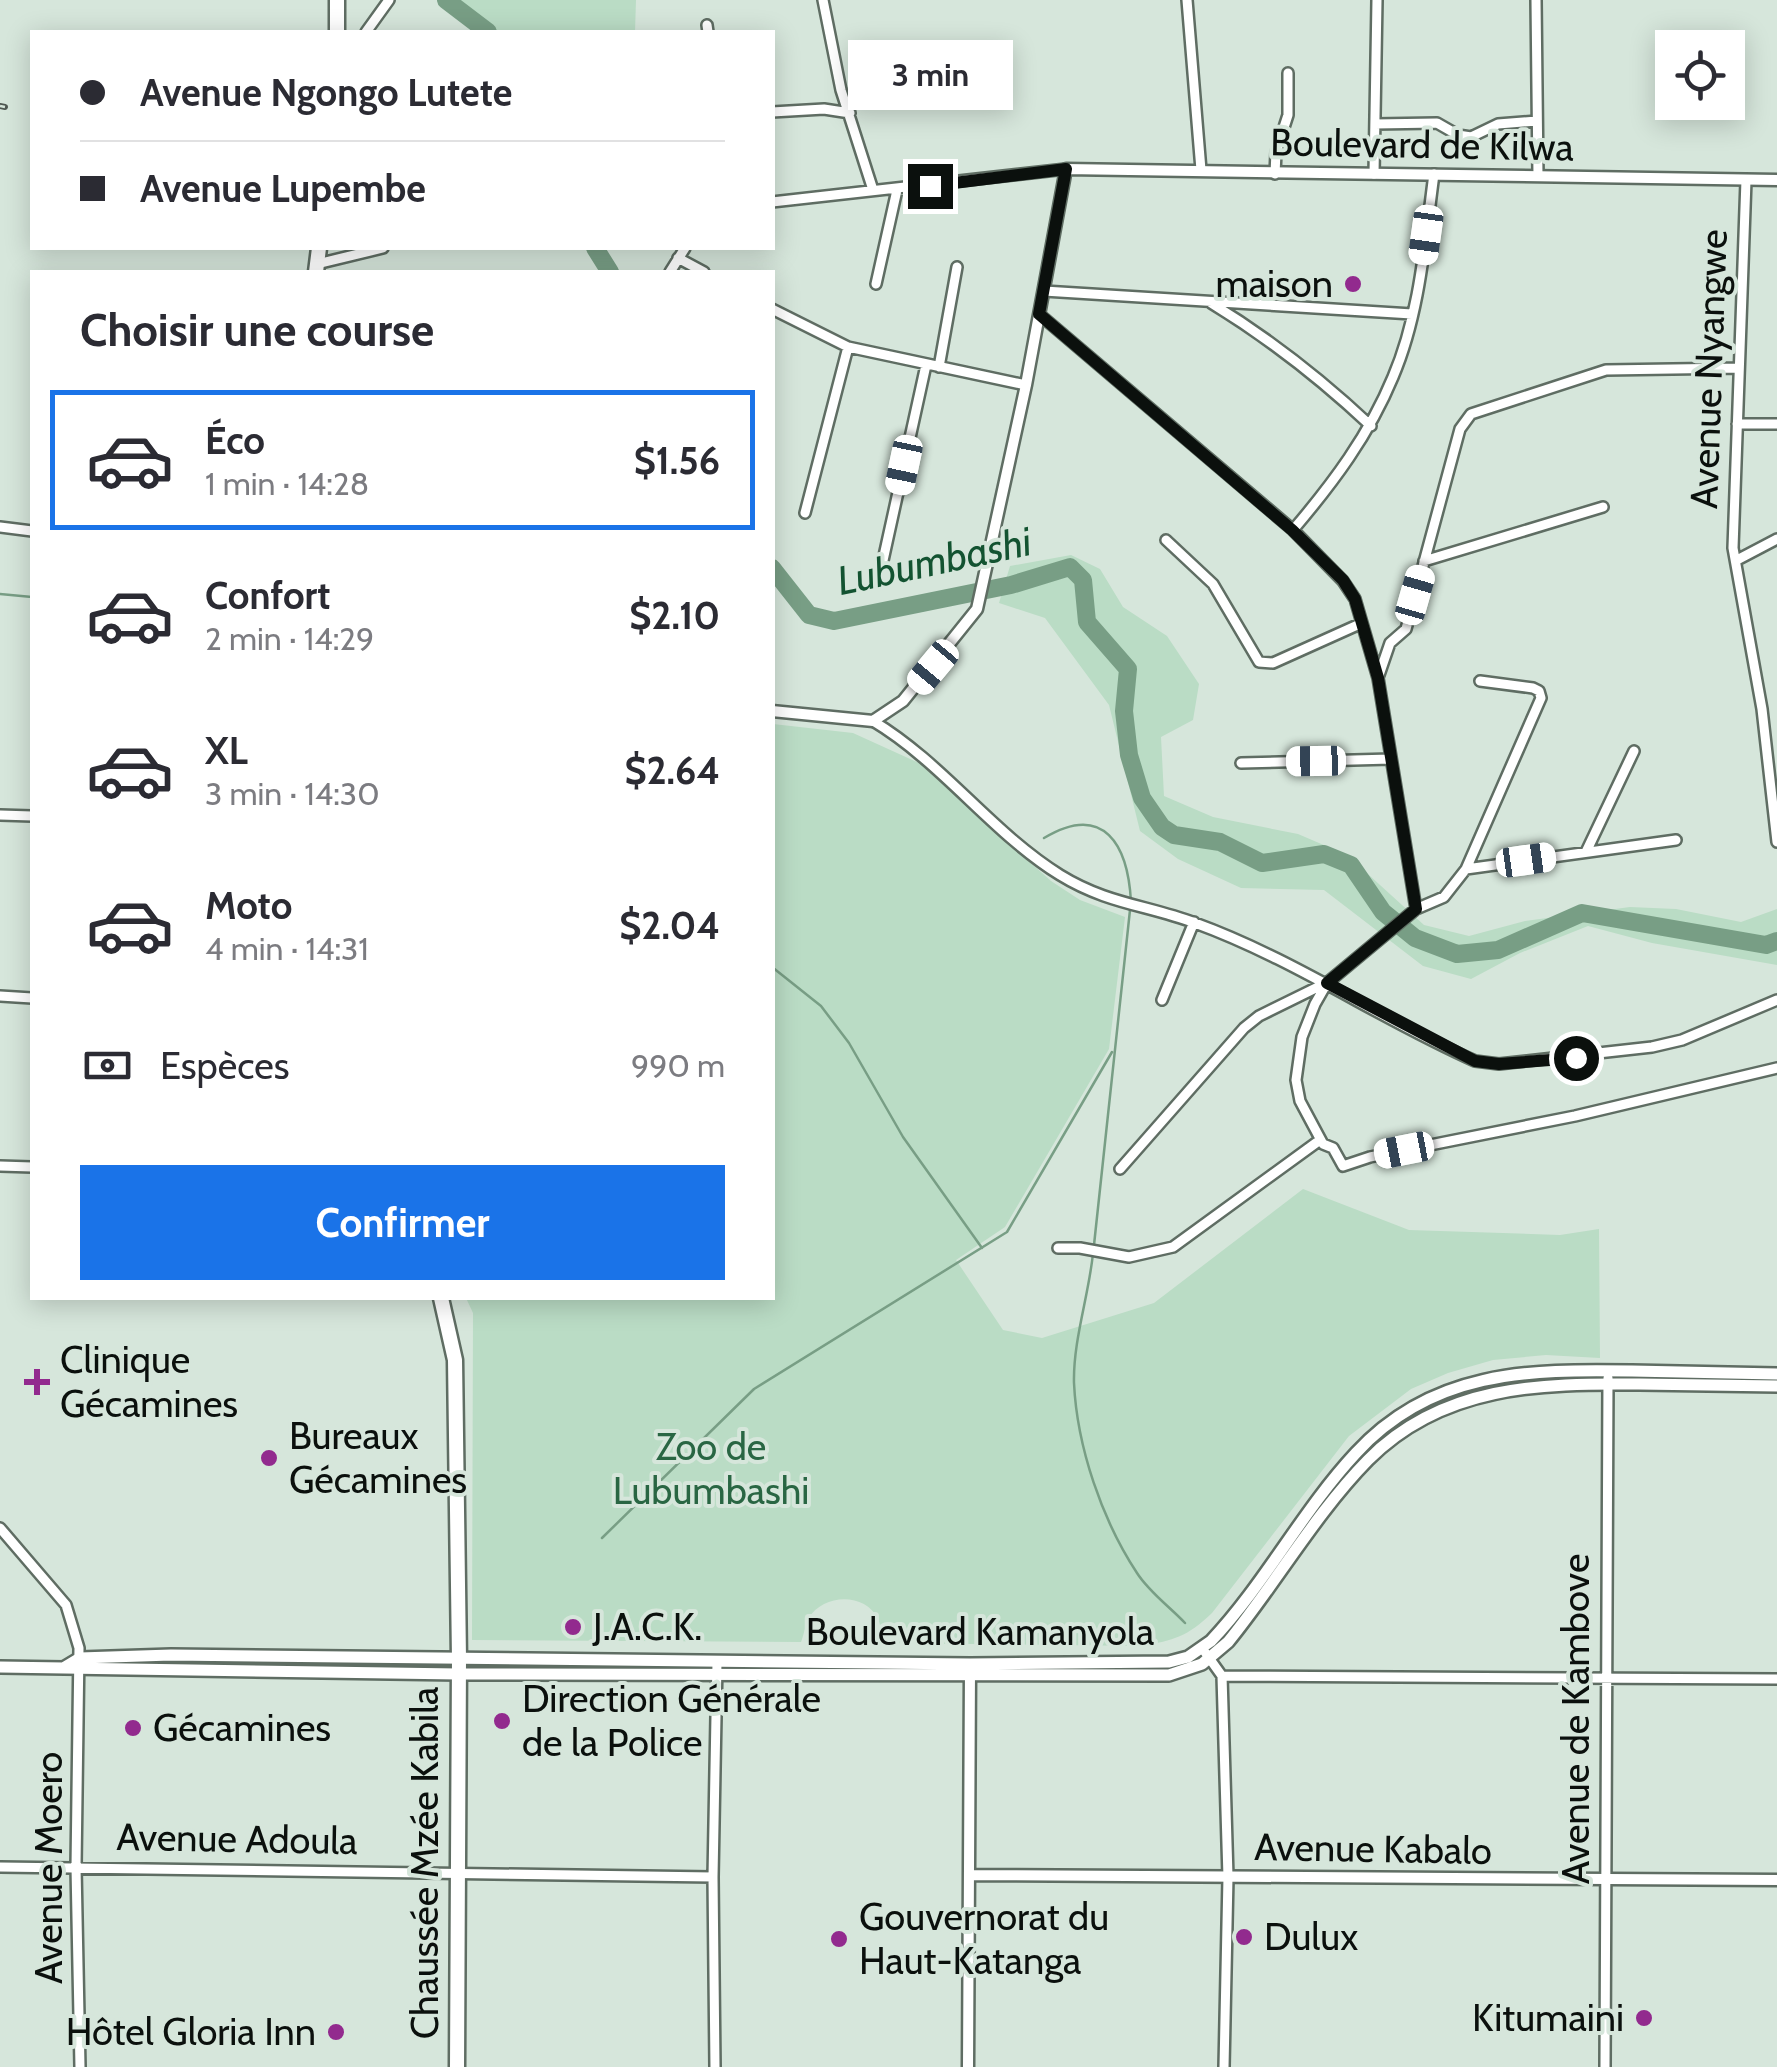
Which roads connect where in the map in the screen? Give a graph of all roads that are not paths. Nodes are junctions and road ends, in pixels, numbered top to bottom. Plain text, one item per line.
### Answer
1 (337, 0) edge
2 (390, 0) edge
3 (823, 0) edge
4 (1186, 0) edge
5 (1377, 0) edge
6 (1536, 0) edge
7 (338, 30) edge
8 (368, 30) edge
9 (1288, 73) dead end
10 (775, 112) edge
11 (850, 113) junction
12 (1537, 121) junction
13 (1375, 124) junction
14 (1066, 169) junction
15 (1201, 170) junction
16 (1276, 174) junction
17 (1374, 174) junction
18 (1434, 174) junction
19 (1538, 176) junction
20 (1746, 180) junction
21 (1777, 180) edge
22 (873, 190) junction
23 (897, 190) junction
24 (775, 202) edge
25 (376, 250) edge
26 (684, 250) edge
27 (678, 258) junction
28 (957, 267) dead end
29 (316, 268) edge
30 (671, 270) edge
31 (700, 270) edge
32 (876, 284) dead end
33 (1044, 291) junction
34 (1210, 302) junction
35 (775, 313) edge
36 (1039, 314) junction
37 (1412, 314) junction
38 (848, 347) junction
39 (926, 364) junction
40 (939, 367) junction
41 (1739, 368) junction
42 (1026, 386) junction
43 (1737, 424) junction
44 (1777, 424) edge
45 (1370, 426) junction
46 (1603, 508) dead end
47 (806, 513) dead end
48 (0, 527) edge
49 (1292, 530) junction
50 (30, 531) edge
51 (1777, 538) edge
52 (1166, 540) dead end
53 (1737, 560) junction
54 (1424, 561) junction
55 (882, 565) dead end
56 (1362, 623) junction
57 (1378, 678) junction
58 (1480, 681) dead end
59 (775, 711) edge
60 (872, 721) junction
61 (1634, 751) dead end
62 (1391, 760) junction
63 (1241, 762) dead end
64 (0, 815) edge
65 (30, 816) edge
66 (1776, 827) edge
67 (1676, 840) dead end
68 (1777, 842) edge
69 (1586, 852) junction
70 (1466, 869) junction
71 (1414, 911) junction
72 (1194, 922) junction
73 (1327, 983) junction
74 (0, 996) edge
75 (30, 998) edge
76 (1162, 1000) dead end
77 (1777, 1000) edge
78 (1777, 1068) edge
79 (1320, 1140) junction
80 (0, 1166) edge
81 (30, 1166) edge
82 (1120, 1169) dead end
83 (1058, 1248) dead end
84 (441, 1300) edge
85 (1777, 1374) edge
86 (1608, 1377) junction
87 (1777, 1386) edge
88 (0, 1528) edge
89 (1206, 1653) junction
90 (79, 1664) junction
91 (0, 1667) edge
92 (458, 1667) junction
93 (717, 1668) junction
94 (970, 1670) junction
95 (1222, 1676) junction
96 (1777, 1679) edge
97 (1606, 1680) junction
98 (0, 1867) edge
99 (76, 1867) junction
100 (459, 1873) junction
101 (968, 1875) junction
102 (713, 1878) junction
103 (1228, 1878) junction
104 (1777, 1880) edge
105 (1606, 1881) junction
106 (80, 2067) edge
107 (457, 2067) edge
108 (715, 2067) edge
109 (968, 2067) edge
110 (1224, 2067) edge
111 (1605, 2067) edge

1 - 7 highway
2 - 8 street
3 - 11 street
4 - 15 street
5 - 13 street
6 - 12 street
9 - 16 street
10 - 11 street
11 - 22 street
12 - 13 street
12 - 19 street
13 - 17 street
14 - 15 street, Boulevard de Kilwa
14 - 23 street
14 - 33 street
15 - 16 street, Boulevard de Kilwa
16 - 17 street, Boulevard de Kilwa
17 - 18 street, Boulevard de Kilwa
18 - 19 street, Boulevard de Kilwa
18 - 37 street
19 - 20 street, Boulevard de Kilwa
20 - 21 street, Boulevard de Kilwa
20 - 41 street, Avenue Nyangwe
22 - 23 street
22 - 24 street
23 - 32 street
25 - 29 street
26 - 27 street
27 - 30 street
27 - 31 street
28 - 40 street
33 - 34 street
33 - 36 street
34 - 37 street
34 - 45 street
35 - 38 street
36 - 42 street
36 - 49 street
37 - 45 street
38 - 39 street
38 - 47 street
39 - 40 street
39 - 55 street
40 - 42 street
41 - 43 street, Avenue Nyangwe
41 - 54 street
42 - 60 street
43 - 44 street
43 - 53 street, Avenue Nyangwe
45 - 49 street
46 - 54 street
48 - 50 street
49 - 56 street
51 - 53 street, Avenue Nyangwe
52 - 56 street
53 - 66 street, Avenue Nyangwe
54 - 57 street
56 - 57 street
57 - 62 street
58 - 70 street
59 - 60 street
60 - 72 street
61 - 69 street
62 - 63 street
62 - 71 street
64 - 65 street
66 - 68 street, Avenue Nyangwe
67 - 69 street
69 - 70 street
70 - 71 street
71 - 73 street
72 - 73 street
72 - 76 street
73 - 77 street
73 - 79 street
73 - 82 street
74 - 75 street
78 - 79 street
79 - 83 street
80 - 81 street
84 - 92 highway, Chaussée Mzée Kabila
85 - 86 main road, Boulevard Kamanyola
86 - 87 main road, Boulevard Kamanyola
86 - 89 main road, Boulevard Kamanyola
86 - 97 street, Avenue de Kambove
88 - 90 street, Avenue Moero
89 - 94 main road, Boulevard Kamanyola
89 - 95 street
90 - 91 main road, Boulevard Kamanyola
90 - 92 main road, Boulevard Kamanyola
90 - 99 street, Avenue Moero
92 - 93 main road, Boulevard Kamanyola
92 - 100 highway, Chaussée Mzée Kabila
93 - 94 main road, Boulevard Kamanyola
93 - 102 street
94 - 101 street
95 - 97 street
95 - 103 street
96 - 97 street
97 - 105 street, Avenue de Kambove
98 - 99 street, Avenue Adoula
99 - 100 street, Avenue Adoula
99 - 106 street, Avenue Moero
100 - 102 street, Avenue Adoula
100 - 107 highway, Chaussée Mzée Kabila
101 - 103 street, Avenue Kabalo
101 - 109 street
102 - 108 street
103 - 105 street, Avenue Kabalo
103 - 110 street
104 - 105 street, Avenue Kabalo
105 - 111 street, Avenue de Kambove

